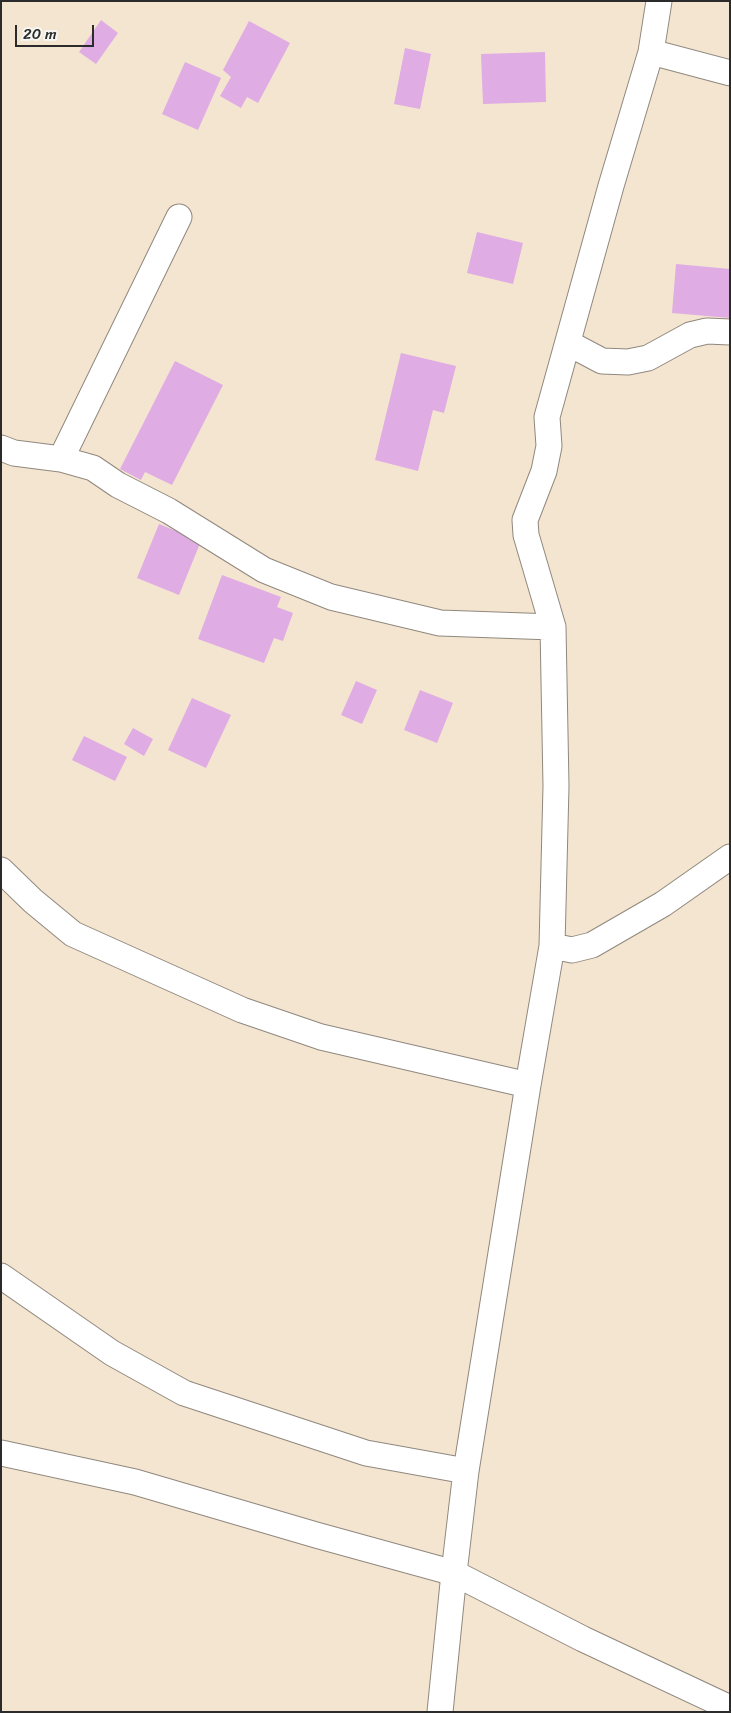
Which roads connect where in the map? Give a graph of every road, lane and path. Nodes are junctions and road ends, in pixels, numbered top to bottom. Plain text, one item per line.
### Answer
1 (659, 1) edge
2 (651, 52) junction
3 (730, 73) edge
4 (179, 217) dead end
5 (730, 332) edge
6 (568, 343) junction
7 (1, 448) edge
8 (62, 459) junction
9 (553, 627) junction
10 (730, 857) edge
11 (1, 870) edge
12 (552, 946) junction
13 (528, 1085) junction
14 (1, 1276) edge
15 (1, 1453) edge
16 (466, 1471) junction
17 (454, 1573) junction
18 (730, 1708) edge
19 (440, 1712) edge

1 - 2 street
2 - 3 street
2 - 6 street
4 - 8 street
5 - 6 street
6 - 9 street
7 - 8 street
8 - 9 street
9 - 12 street
10 - 12 street
11 - 13 street
12 - 13 street
13 - 16 street
14 - 16 street
15 - 17 street
16 - 17 street
17 - 18 street
17 - 19 street

